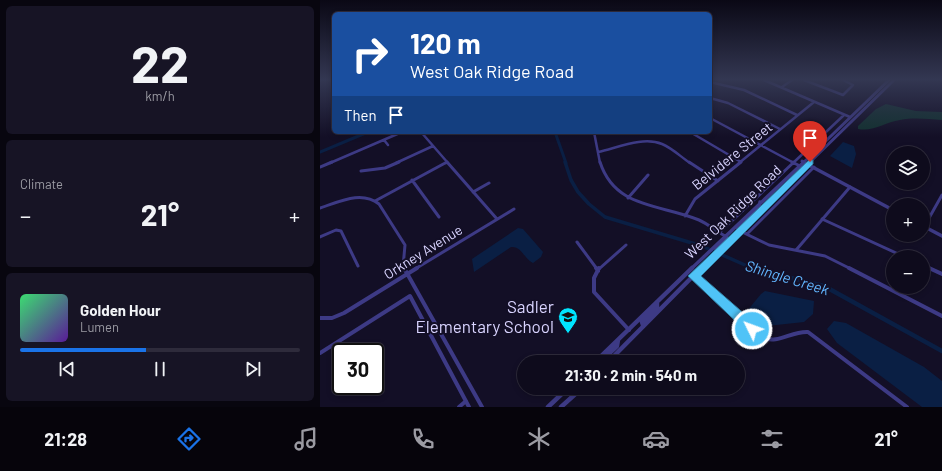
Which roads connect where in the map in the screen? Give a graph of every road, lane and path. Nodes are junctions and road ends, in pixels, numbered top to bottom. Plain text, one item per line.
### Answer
1 (714, 99) edge
2 (763, 99) edge
3 (808, 99) edge
4 (871, 99) edge
5 (873, 99) edge
6 (814, 102) junction
7 (797, 115) junction
8 (844, 115) junction
9 (850, 117) junction
10 (712, 119) edge
11 (780, 129) junction
12 (840, 133) junction
13 (398, 134) edge
14 (423, 134) edge
15 (594, 134) edge
16 (693, 134) edge
17 (384, 140) junction
18 (761, 145) junction
19 (388, 146) dead end
20 (433, 146) junction
21 (598, 152) junction
22 (802, 161) junction
23 (447, 162) junction
24 (740, 162) junction
25 (794, 162) junction
26 (808, 164) junction
27 (799, 165) junction
28 (320, 167) edge
29 (804, 168) junction
30 (814, 168) junction
31 (361, 172) dead end
32 (648, 175) dead end
33 (412, 180) junction
34 (718, 181) junction
35 (489, 183) dead end
36 (850, 187) junction
37 (473, 192) junction
38 (942, 195) edge
39 (628, 198) junction
40 (375, 201) junction
41 (760, 202) junction
42 (937, 203) junction
43 (886, 206) edge
44 (942, 206) edge
45 (320, 208) edge
46 (514, 209) dead end
47 (930, 215) edge
48 (685, 216) junction
49 (439, 217) dead end
50 (497, 219) junction
51 (822, 219) junction
52 (930, 229) edge
53 (740, 231) junction
54 (720, 232) junction
55 (747, 234) junction
56 (725, 236) junction
57 (942, 236) edge
58 (320, 237) edge
59 (577, 242) dead end
60 (626, 245) dead end
61 (796, 250) junction
62 (889, 250) edge
63 (716, 254) junction
64 (358, 266) dead end
65 (930, 269) edge
66 (598, 271) junction
67 (407, 273) junction
68 (942, 274) edge
69 (694, 276) junction
70 (657, 302) junction
71 (942, 316) edge
72 (320, 318) edge
73 (643, 326) junction
74 (629, 330) junction
75 (618, 340) junction
76 (320, 353) edge
77 (602, 355) edge
78 (607, 355) edge
79 (615, 355) edge
80 (561, 395) edge
81 (575, 395) edge
82 (558, 398) junction
83 (466, 401) junction
84 (552, 406) edge
85 (563, 406) edge
86 (458, 407) edge
87 (469, 407) edge
88 (482, 407) edge
89 (907, 407) edge

1 - 11 street
2 - 7 street
3 - 6 street
4 - 9 street, West Oak Ridge Road
5 - 12 street, West Oak Ridge Road
6 - 7 street, Belvidere Street
6 - 8 street
7 - 11 street, Belvidere Street
8 - 9 street
8 - 25 street
9 - 12 street
9 - 22 street, West Oak Ridge Road
10 - 18 street
11 - 18 street, Belvidere Street
12 - 26 street, West Oak Ridge Road
13 - 17 street
14 - 20 street
15 - 21 street
16 - 24 street
17 - 19 street
17 - 28 street
18 - 24 street, Belvidere Street
18 - 25 street
20 - 23 street
20 - 31 street
21 - 34 street
21 - 39 street
22 - 26 street
22 - 27 street, West Oak Ridge Road
23 - 33 street
23 - 37 street
24 - 34 street, Belvidere Street
25 - 27 street
25 - 54 street
26 - 29 street, West Oak Ridge Road
26 - 30 street
27 - 29 street
27 - 41 street, West Oak Ridge Road
29 - 53 street, West Oak Ridge Road
30 - 36 street
30 - 55 street
32 - 39 street
33 - 40 street
33 - 49 street
34 - 48 street, Belvidere Street
35 - 37 street
36 - 43 street
36 - 51 street
37 - 50 street
38 - 42 street
39 - 48 street
40 - 45 street
40 - 67 street
41 - 53 street
41 - 56 street, West Oak Ridge Road
42 - 44 street
42 - 47 street
46 - 50 street, Orkney Avenue
48 - 54 street
50 - 67 street, Orkney Avenue
51 - 61 street
51 - 62 street
52 - 57 street
53 - 55 street
53 - 63 street, West Oak Ridge Road
54 - 56 street
55 - 61 street
56 - 63 street
56 - 70 street, West Oak Ridge Road
58 - 64 street
59 - 66 street
60 - 66 street
61 - 71 street
63 - 69 street, West Oak Ridge Road
65 - 68 street
66 - 74 street
67 - 72 street, Orkney Avenue
67 - 88 street
69 - 73 street, West Oak Ridge Road
69 - 89 street
70 - 73 street
70 - 74 street, West Oak Ridge Road
73 - 79 street, West Oak Ridge Road
74 - 75 street, West Oak Ridge Road
75 - 77 street, West Oak Ridge Road
75 - 78 street
76 - 83 street
80 - 82 street
81 - 85 street
82 - 84 street
82 - 85 street
83 - 86 street
83 - 87 street

